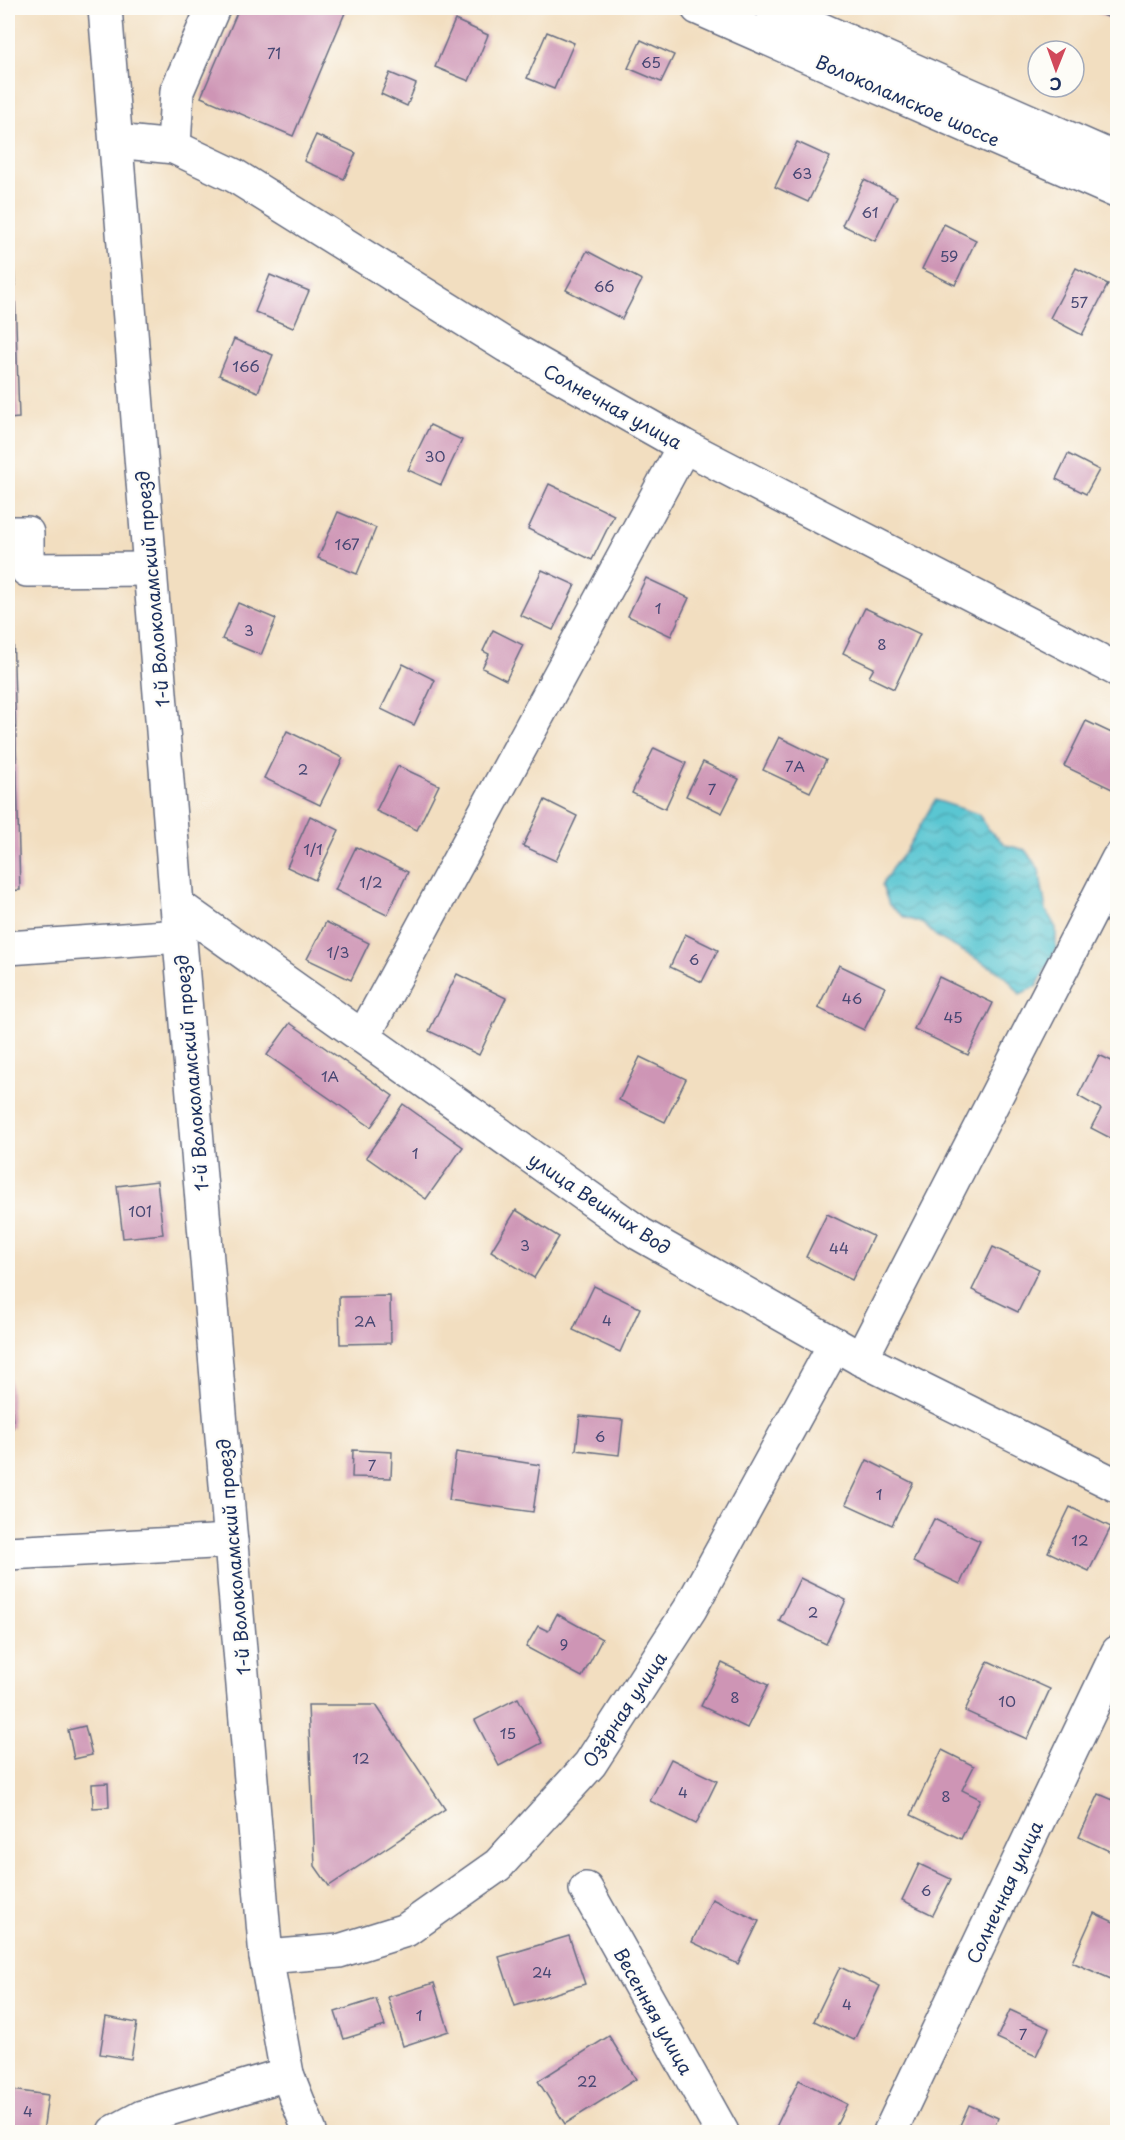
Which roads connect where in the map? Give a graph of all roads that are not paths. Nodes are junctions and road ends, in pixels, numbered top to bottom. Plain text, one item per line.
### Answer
1 (105, 8) edge
2 (213, 8) edge
3 (698, 8) edge
4 (772, 8) edge
5 (116, 141) junction
6 (174, 147) junction
7 (1118, 160) edge
8 (1118, 192) edge
9 (684, 446) junction
10 (8, 533) edge
11 (150, 569) junction
12 (1118, 670) edge
13 (1118, 859) edge
14 (178, 921) junction
15 (8, 948) edge
16 (363, 1037) junction
17 (848, 1351) junction
18 (1118, 1486) edge
19 (231, 1540) junction
20 (8, 1553) edge
21 (1118, 1652) edge
22 (586, 1888) dead end
23 (266, 1957) junction
24 (287, 2074) junction
25 (114, 2133) edge
26 (310, 2133) edge
27 (722, 2133) edge
28 (890, 2133) edge

1 - 5 street, 1-й Волоколамский проезд
2 - 6 street
3 - 8 street, Волоколамское шоссе
4 - 7 street, Волоколамское шоссе
5 - 6 street, Солнечная улица
5 - 11 street, 1-й Волоколамский проезд
6 - 9 street, Солнечная улица
9 - 12 street, Солнечная улица
9 - 16 street
10 - 11 street
11 - 14 street, 1-й Волоколамский проезд
13 - 17 street, Озёрная улица
14 - 15 street
14 - 16 street, улица Вешних Вод
14 - 19 street, 1-й Волоколамский проезд
16 - 17 street, улица Вешних Вод
17 - 18 street, улица Вешних Вод
17 - 23 street, Озёрная улица
19 - 20 street
19 - 23 street, 1-й Волоколамский проезд
21 - 28 street, Солнечная улица
22 - 27 street, Весенняя улица
23 - 24 street, 1-й Волоколамский проезд
24 - 25 street
24 - 26 street, 1-й Волоколамский проезд

